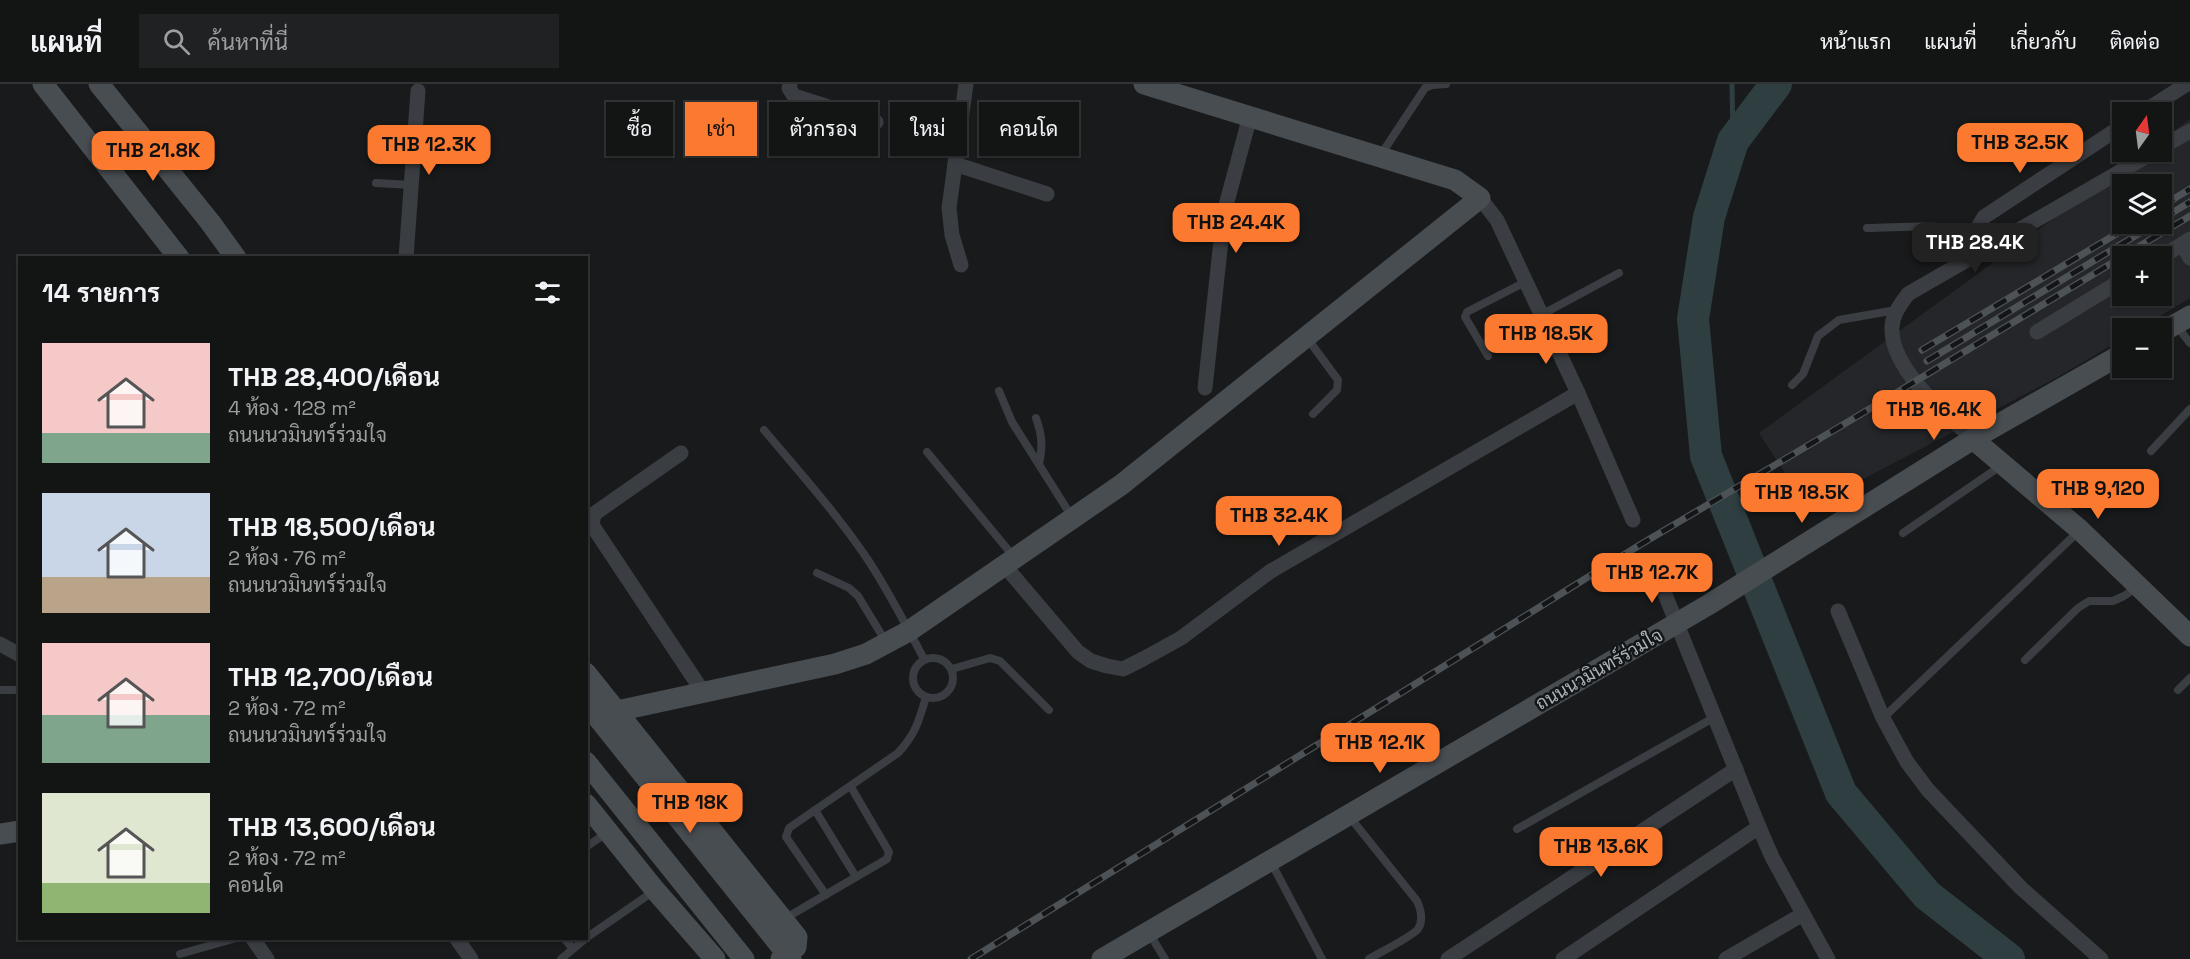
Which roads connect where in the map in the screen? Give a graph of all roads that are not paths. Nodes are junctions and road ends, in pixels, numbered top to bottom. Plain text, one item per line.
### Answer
1 (43, 84) edge
2 (99, 84) edge
3 (790, 84) edge
4 (966, 84) edge
5 (1144, 84) edge
6 (1446, 84) edge
7 (2187, 84) edge
8 (418, 91) dead end
9 (813, 102) edge
10 (2159, 102) edge
11 (1250, 116) junction
12 (2190, 131) edge
13 (2112, 133) edge
14 (2172, 141) edge
15 (1380, 157) junction
16 (2136, 162) edge
17 (955, 164) junction
18 (376, 183) dead end
19 (412, 185) junction
20 (1047, 194) dead end
21 (1480, 198) junction
22 (1200, 207) dead end
23 (1224, 213) junction
24 (210, 222) junction
25 (1867, 228) dead end
26 (1974, 234) junction
27 (2187, 247) edge
28 (2172, 253) edge
29 (174, 254) edge
30 (235, 256) edge
31 (241, 256) edge
32 (406, 256) edge
33 (1968, 258) junction
34 (961, 265) dead end
35 (1618, 273) dead end
36 (1525, 282) junction
37 (2112, 286) edge
38 (1896, 310) junction
39 (1540, 315) junction
40 (2176, 324) edge
41 (2037, 332) dead end
42 (1307, 338) junction
43 (2190, 343) edge
44 (1488, 356) dead end
45 (2112, 360) edge
46 (1792, 386) dead end
47 (1205, 388) dead end
48 (999, 391) dead end
49 (1578, 393) junction
50 (2190, 409) edge
51 (1312, 414) dead end
52 (1036, 418) dead end
53 (764, 430) dead end
54 (1973, 439) junction
55 (2151, 451) dead end
56 (927, 452) dead end
57 (681, 453) dead end
58 (1039, 464) junction
59 (2003, 464) junction
60 (1073, 518) junction
61 (1633, 520) dead end
62 (2080, 530) junction
63 (1903, 533) dead end
64 (1009, 562) junction
65 (1656, 572) dead end
66 (817, 573) dead end
67 (2138, 586) junction
68 (1838, 611) dead end
69 (1678, 623) junction
70 (909, 631) junction
71 (2190, 636) edge
72 (887, 643) junction
73 (0, 644) edge
74 (18, 654) edge
75 (924, 659) junction
76 (2025, 660) dead end
77 (952, 669) junction
78 (588, 675) edge
79 (2190, 678) edge
80 (0, 690) edge
81 (18, 690) edge
82 (2178, 690) dead end
83 (703, 692) junction
84 (926, 697) junction
85 (588, 705) edge
86 (1048, 710) dead end
87 (617, 711) junction
88 (1715, 717) junction
89 (1883, 718) junction
90 (588, 764) edge
91 (1736, 769) junction
92 (851, 787) junction
93 (588, 806) edge
94 (815, 810) junction
95 (1349, 815) junction
96 (1759, 827) junction
97 (1517, 829) dead end
98 (18, 831) edge
99 (609, 832) junction
100 (0, 834) edge
101 (588, 846) edge
102 (1270, 861) junction
103 (856, 877) junction
104 (655, 890) junction
105 (826, 895) junction
106 (1803, 914) junction
107 (784, 919) junction
108 (1148, 932) junction
109 (588, 938) edge
110 (229, 940) edge
111 (254, 940) edge
112 (458, 940) edge
113 (566, 940) edge
114 (584, 940) edge
115 (572, 948) junction
116 (180, 954) dead end
117 (563, 958) edge
118 (267, 959) edge
119 (471, 959) edge
120 (715, 959) edge
121 (744, 959) edge
122 (781, 959) edge
123 (791, 959) edge
124 (1102, 959) edge
125 (1165, 959) edge
126 (1322, 959) edge
127 (1369, 959) edge
128 (1448, 959) edge
129 (1563, 959) edge
130 (1726, 959) edge
131 (1828, 959) edge
132 (2101, 959) edge

1 - 29 street
2 - 24 street
3 - 9 street
4 - 17 street
5 - 11 street
6 - 15 lane
7 - 10 street
8 - 19 street
11 - 15 street
11 - 23 street
12 - 14 street
13 - 26 street
15 - 21 street
16 - 33 street
17 - 20 street
17 - 34 street
18 - 19 lane
19 - 32 street
21 - 36 street
21 - 42 street
22 - 23 lane
23 - 47 street
24 - 30 street
24 - 31 street
25 - 26 lane
26 - 33 street
27 - 28 street
33 - 38 street
35 - 39 lane
36 - 39 street
36 - 44 lane
37 - 41 street
38 - 46 lane
38 - 54 street
39 - 49 street
40 - 43 lane
42 - 51 lane
42 - 60 street
45 - 54 street, ถนนนวมินทร์ร่วมใจ
48 - 58 lane
49 - 61 street
49 - 64 street
50 - 55 lane
52 - 58 lane
53 - 70 lane
54 - 59 street
54 - 69 street, ถนนนวมินทร์ร่วมใจ
56 - 64 lane
57 - 83 street
58 - 60 lane
59 - 62 street
59 - 63 lane
60 - 64 street
62 - 67 street
62 - 89 lane
64 - 70 street
65 - 69 street
66 - 72 lane
67 - 71 street
67 - 76 lane
68 - 89 street
69 - 88 street
69 - 95 street, ถนนนวมินทร์ร่วมใจ
70 - 72 street
70 - 75 lane
72 - 83 street
73 - 74 street
75 - 77 lane
75 - 84 lane
77 - 84 lane
77 - 86 lane
78 - 87 street
79 - 82 lane
80 - 81 lane
83 - 87 street
84 - 92 lane
85 - 123 street, bridge
87 - 107 street
88 - 91 street
88 - 97 lane
89 - 132 street
90 - 121 street
91 - 96 street
91 - 128 street
92 - 94 lane
92 - 103 lane
93 - 99 street
94 - 103 lane
94 - 105 lane
95 - 102 street, ถนนนวมินทร์ร่วมใจ
95 - 127 lane
96 - 106 street
96 - 129 street
98 - 100 street
99 - 101 lane
99 - 104 street
102 - 108 street, ถนนนวมินทร์ร่วมใจ
102 - 126 lane
103 - 105 lane
104 - 109 lane
104 - 120 street
105 - 107 lane
106 - 130 street
106 - 131 street
107 - 122 street
108 - 124 street, ถนนนวมินทร์ร่วมใจ
108 - 125 lane
110 - 116 lane
111 - 118 street
112 - 119 street
113 - 115 lane
114 - 115 lane
115 - 117 lane

